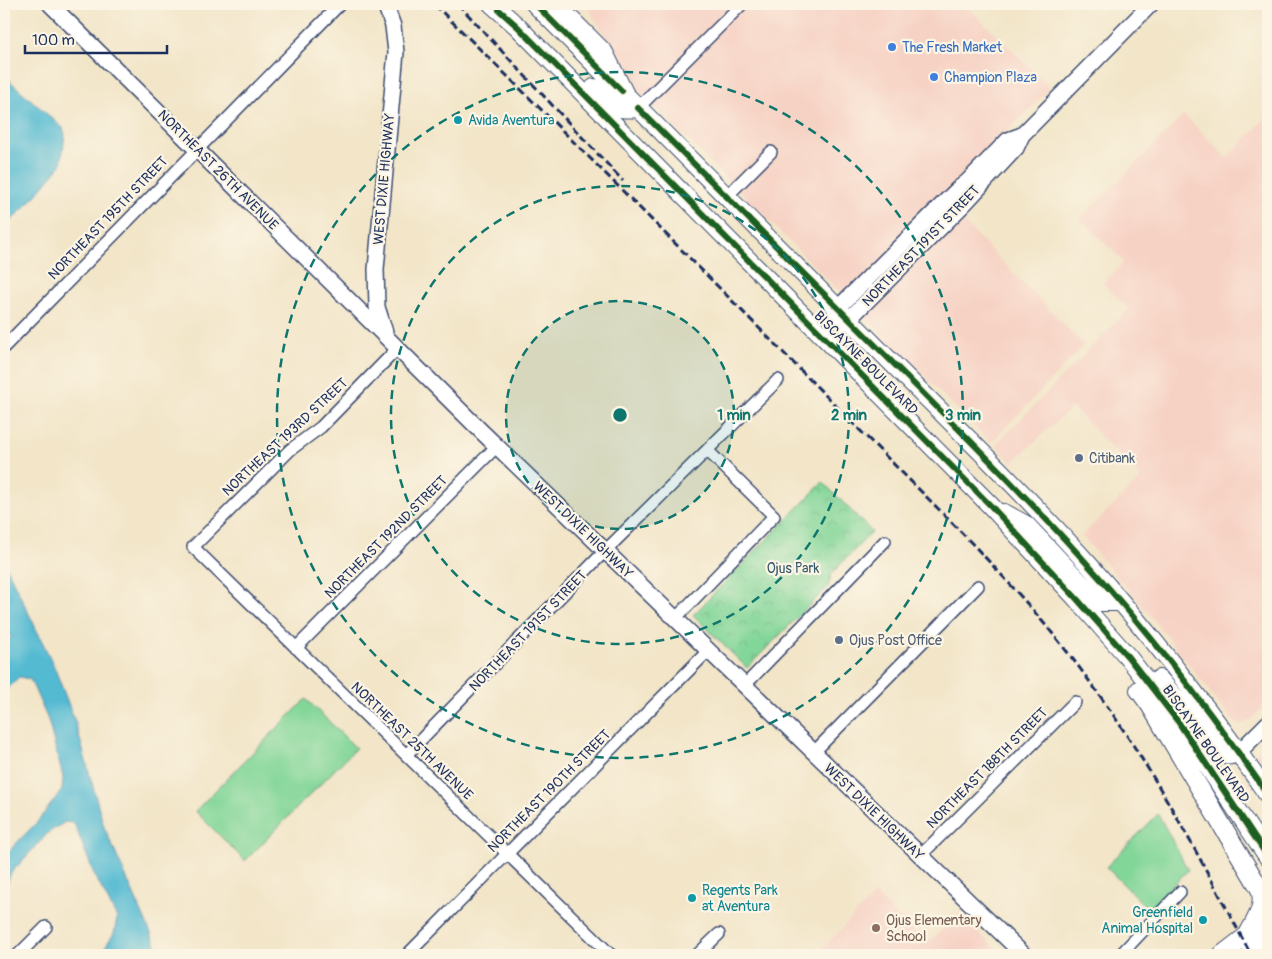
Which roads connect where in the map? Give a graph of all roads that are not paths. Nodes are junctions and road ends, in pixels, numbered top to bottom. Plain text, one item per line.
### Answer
1 (50, 4) edge
2 (340, 4) edge
3 (385, 4) edge
4 (535, 4) edge
5 (558, 4) edge
6 (742, 4) edge
7 (1151, 4) edge
8 (500, 6) edge
9 (532, 42) junction
10 (622, 91) junction
11 (638, 108) junction
12 (197, 149) junction
13 (771, 152) dead end
14 (726, 197) junction
15 (844, 314) junction
16 (386, 336) junction
17 (822, 336) junction
18 (4, 347) edge
19 (398, 348) junction
20 (778, 380) dead end
21 (496, 446) junction
22 (706, 450) junction
23 (991, 506) junction
24 (885, 541) dead end
25 (193, 547) joint
26 (605, 551) junction
27 (978, 586) dead end
28 (1077, 599) junction
29 (1121, 602) junction
30 (675, 619) junction
31 (296, 648) junction
32 (708, 651) junction
33 (1128, 657) junction
34 (744, 686) junction
35 (1075, 702) dead end
36 (1268, 723) edge
37 (1239, 752) junction
38 (813, 753) junction
39 (406, 755) junction
40 (1224, 792) junction
41 (1268, 795) edge
42 (507, 854) junction
43 (920, 856) junction
44 (1268, 857) edge
45 (1180, 892) dead end
46 (1268, 919) edge
47 (46, 927) dead end
48 (719, 934) dead end
49 (1248, 936) junction
50 (409, 954) edge
51 (18, 955) edge
52 (611, 955) edge
53 (697, 955) edge
54 (1024, 955) edge
55 (1120, 955) edge
56 (1222, 955) edge

1 - 12 street, NORTHEAST 26TH AVENUE
2 - 12 street, NORTHEAST 195TH STREET
3 - 16 street, WEST DIXIE HIGHWAY
4 - 10 main road, BISCAYNE BOULEVARD
5 - 10 highway
6 - 11 street
7 - 15 street, NORTHEAST 191ST STREET
8 - 9 main road, BISCAYNE BOULEVARD
9 - 11 main road
9 - 17 main road, BISCAYNE BOULEVARD
10 - 11 main road, BISCAYNE BOULEVARD
11 - 14 main road, BISCAYNE BOULEVARD
12 - 16 street, NORTHEAST 26TH AVENUE
12 - 18 street, NORTHEAST 195TH STREET
13 - 14 street
14 - 15 main road, BISCAYNE BOULEVARD
15 - 17 street, NORTHEAST 191ST STREET
15 - 29 main road, BISCAYNE BOULEVARD
16 - 19 street, WEST DIXIE HIGHWAY
17 - 23 main road, BISCAYNE BOULEVARD
19 - 21 street, WEST DIXIE HIGHWAY
19 - 25 street, NORTHEAST 193RD STREET
20 - 22 street, NORTHEAST 191ST STREET
21 - 26 street, WEST DIXIE HIGHWAY
21 - 31 street, NORTHEAST 192ND STREET
22 - 26 street, NORTHEAST 191ST STREET
22 - 30 street
23 - 28 main road, BISCAYNE BOULEVARD
23 - 29 main road
24 - 34 street
25 - 31 street, NORTHEAST 25TH AVENUE
26 - 30 street, WEST DIXIE HIGHWAY
26 - 39 street, NORTHEAST 191ST STREET
27 - 38 street
28 - 33 main road, BISCAYNE BOULEVARD
28 - 49 main road
29 - 37 main road, BISCAYNE BOULEVARD
30 - 32 street, WEST DIXIE HIGHWAY
31 - 39 street, NORTHEAST 25TH AVENUE
32 - 34 street, WEST DIXIE HIGHWAY
32 - 42 street, NORTHEAST 190TH STREET
33 - 37 main road
33 - 40 main road, BISCAYNE BOULEVARD
34 - 38 street, WEST DIXIE HIGHWAY
35 - 43 street, NORTHEAST 188TH STREET
36 - 37 street
37 - 40 main road
37 - 41 main road, BISCAYNE BOULEVARD
38 - 43 street, WEST DIXIE HIGHWAY
39 - 42 street, NORTHEAST 25TH AVENUE
40 - 44 main road, BISCAYNE BOULEVARD
42 - 50 street, NORTHEAST 190TH STREET
42 - 52 street, NORTHEAST 25TH AVENUE
43 - 54 street, WEST DIXIE HIGHWAY
45 - 55 street
46 - 49 main road
47 - 51 street
48 - 53 street
49 - 56 main road

